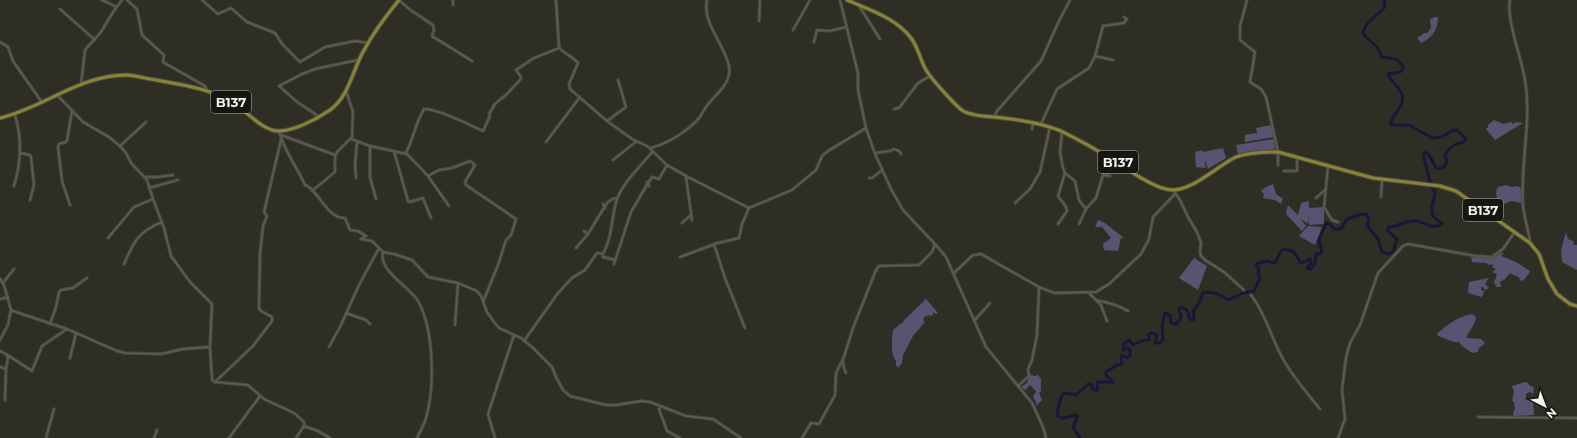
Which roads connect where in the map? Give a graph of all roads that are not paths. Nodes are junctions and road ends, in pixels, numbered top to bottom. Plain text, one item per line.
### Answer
1 (102, 0) edge
2 (122, 0) edge
3 (127, 0) edge
4 (202, 0) edge
5 (399, 0) edge
6 (453, 0) edge
7 (556, 0) edge
8 (707, 0) edge
9 (760, 0) edge
10 (810, 0) edge
11 (840, 0) edge
12 (847, 0) edge
13 (1070, 0) edge
14 (1247, 0) edge
15 (1510, 0) edge
16 (858, 4) junction
17 (453, 5) dead end
18 (116, 7) junction
19 (60, 9) dead end
20 (1124, 17) dead end
21 (759, 21) dead end
22 (846, 27) junction
23 (793, 30) dead end
24 (880, 39) dead end
25 (95, 40) junction
26 (0, 42) edge
27 (368, 42) junction
28 (814, 42) dead end
29 (559, 48) junction
30 (1095, 56) junction
31 (359, 60) junction
32 (1113, 60) dead end
33 (472, 61) dead end
34 (930, 76) junction
35 (618, 80) dead end
36 (81, 85) junction
37 (208, 91) junction
38 (346, 91) junction
39 (56, 94) junction
40 (580, 98) junction
41 (41, 102) junction
42 (894, 109) dead end
43 (72, 111) junction
44 (15, 113) junction
45 (320, 117) junction
46 (994, 117) junction
47 (0, 118) edge
48 (606, 121) junction
49 (146, 122) dead end
50 (1033, 123) junction
51 (1041, 124) junction
52 (1050, 127) junction
53 (866, 128) junction
54 (1032, 129) dead end
55 (279, 131) junction
56 (1062, 132) junction
57 (280, 135) junction
58 (281, 138) junction
59 (351, 139) junction
60 (357, 141) junction
61 (637, 141) junction
62 (546, 142) dead end
63 (120, 146) junction
64 (370, 146) junction
65 (650, 148) junction
66 (394, 151) junction
67 (653, 151) junction
68 (1278, 152) junction
69 (20, 153) junction
70 (406, 153) junction
71 (875, 153) junction
72 (901, 154) dead end
73 (336, 155) junction
74 (1297, 158) junction
75 (613, 160) dead end
76 (667, 165) junction
77 (1278, 165) dead end
78 (1328, 166) junction
79 (882, 170) junction
80 (1284, 171) dead end
81 (1065, 173) junction
82 (173, 175) dead end
83 (428, 176) junction
84 (686, 176) junction
85 (1110, 176) dead end
86 (144, 177) junction
87 (356, 178) dead end
88 (870, 178) dead end
89 (1382, 179) junction
90 (178, 180) dead end
91 (647, 182) junction
92 (14, 186) dead end
93 (649, 186) dead end
94 (149, 188) junction
95 (1326, 189) junction
96 (1173, 190) junction
97 (312, 191) junction
98 (1176, 193) junction
99 (618, 197) junction
100 (1381, 197) dead end
101 (1316, 198) dead end
102 (376, 199) dead end
103 (30, 200) dead end
104 (153, 200) junction
105 (1015, 203) dead end
106 (603, 204) dead end
107 (70, 205) dead end
108 (449, 206) dead end
109 (605, 208) junction
110 (749, 208) junction
111 (1086, 209) junction
112 (691, 215) junction
113 (431, 218) dead end
114 (686, 219) junction
115 (162, 222) junction
116 (1338, 222) dead end
117 (682, 223) dead end
118 (1058, 224) dead end
119 (1079, 224) dead end
120 (584, 231) dead end
121 (1514, 232) junction
122 (588, 234) junction
123 (108, 238) dead end
124 (1530, 243) junction
125 (715, 244) junction
126 (935, 244) junction
127 (379, 248) junction
128 (576, 248) dead end
129 (384, 252) junction
130 (603, 257) dead end
131 (680, 257) dead end
132 (615, 260) junction
133 (124, 264) dead end
134 (614, 264) dead end
135 (14, 269) dead end
136 (954, 273) junction
137 (88, 278) dead end
138 (0, 279) edge
139 (3, 283) junction
140 (458, 283) junction
141 (1039, 287) junction
142 (1244, 290) dead end
143 (1089, 293) junction
144 (1251, 295) dead end
145 (8, 297) junction
146 (0, 298) edge
147 (1096, 300) junction
148 (483, 302) junction
149 (990, 303) dead end
150 (1577, 306) edge
151 (11, 310) junction
152 (1128, 311) dead end
153 (346, 313) junction
154 (974, 320) junction
155 (1107, 321) dead end
156 (50, 324) junction
157 (370, 324) dead end
158 (455, 325) dead end
159 (745, 328) dead end
160 (67, 329) junction
161 (76, 333) junction
162 (514, 335) junction
163 (0, 340) edge
164 (524, 340) junction
165 (210, 346) junction
166 (329, 347) dead end
167 (0, 351) edge
168 (6, 354) junction
169 (70, 358) dead end
170 (843, 359) junction
171 (0, 367) edge
172 (6, 369) junction
173 (846, 373) dead end
174 (215, 382) junction
175 (1018, 386) junction
176 (260, 396) junction
177 (5, 400) dead end
178 (660, 406) junction
179 (1320, 409) dead end
180 (54, 410) dead end
181 (1478, 417) dead end
182 (1577, 418) edge
183 (304, 426) junction
184 (157, 430) dead end
185 (46, 438) edge
186 (154, 438) edge
187 (229, 438) edge
188 (296, 438) edge
189 (330, 438) edge
190 (417, 438) edge
191 (495, 438) edge
192 (680, 438) edge
193 (741, 438) edge
194 (802, 438) edge
195 (1046, 438) edge
196 (1338, 438) edge

1 - 18 street
2 - 18 street
3 - 37 street
4 - 27 street
5 - 27 main road
5 - 33 street
6 - 17 street
7 - 29 street
8 - 65 street
9 - 21 street
10 - 23 street
11 - 22 street
12 - 16 main road, B137
13 - 46 street
14 - 68 street
15 - 124 street
16 - 24 street
16 - 34 main road, B137
18 - 25 street
19 - 25 street
20 - 30 street
22 - 28 street
22 - 53 street
25 - 36 street
26 - 41 street
27 - 31 main road
29 - 40 street
29 - 70 street
30 - 32 street
30 - 51 street
31 - 38 main road
31 - 45 street
34 - 42 street
34 - 46 main road, B137
35 - 48 street
36 - 37 main road, B137
36 - 39 main road, B137
37 - 55 main road, B137
38 - 45 main road
38 - 59 street
39 - 41 main road, B137
39 - 43 street
40 - 48 street
40 - 62 street
41 - 44 main road, B137
43 - 63 street
43 - 107 street
44 - 47 main road, B137
44 - 69 street
45 - 55 main road
46 - 50 main road, B137
48 - 61 street
49 - 63 street
50 - 51 main road, B137
50 - 54 street
51 - 52 main road, B137
52 - 56 main road, B137
52 - 105 street
53 - 71 street
53 - 110 street
55 - 57 street
56 - 81 street
56 - 96 main road, B137
57 - 58 street
57 - 73 street
58 - 97 street
58 - 174 street
59 - 60 street
59 - 73 street
60 - 64 street
60 - 87 street
61 - 65 street
61 - 75 street
63 - 86 street
64 - 66 street
64 - 102 street
65 - 67 street
66 - 70 street
66 - 113 street
67 - 76 street
67 - 99 street
68 - 74 main road, B137
68 - 77 street
68 - 96 main road, B137
69 - 92 street
69 - 103 street
70 - 83 street
71 - 72 street
71 - 79 street
73 - 97 street
74 - 78 main road, B137
74 - 80 street
76 - 84 street
76 - 91 street
78 - 89 main road, B137
78 - 95 street
79 - 88 street
79 - 126 street
81 - 111 street
81 - 118 street
82 - 86 street
83 - 108 street
83 - 148 street
84 - 110 street
84 - 112 street
85 - 111 street
86 - 94 street
89 - 100 street
89 - 121 main road, B137
90 - 94 street
91 - 93 street
91 - 132 street
94 - 104 street
95 - 101 street
95 - 116 street
96 - 98 street
97 - 127 street
98 - 142 street
98 - 143 street
99 - 109 street
99 - 164 street
104 - 115 street
104 - 123 street
106 - 109 street
109 - 122 street
110 - 125 street
111 - 119 street
112 - 114 street
112 - 114 street
114 - 117 street
115 - 133 street
115 - 165 street
120 - 122 street
121 - 124 main road, B137
121 - 196 street
122 - 128 street
124 - 150 main road, B137
125 - 131 street
125 - 159 street
126 - 136 street
126 - 170 street
127 - 129 street
127 - 153 street
129 - 140 street
129 - 190 street
130 - 132 street
132 - 134 street
135 - 139 street
136 - 141 street
136 - 154 street
137 - 156 street
138 - 139 street
139 - 145 street
140 - 148 street
140 - 158 street
141 - 143 street
141 - 175 street
143 - 147 street
144 - 179 street
145 - 146 street
145 - 151 street
147 - 152 street
147 - 155 street
148 - 162 street
149 - 154 street
151 - 156 street
151 - 163 street
153 - 157 street
153 - 166 street
154 - 175 street
156 - 160 street
160 - 161 street
160 - 168 street
161 - 165 street
161 - 169 street
162 - 164 street
162 - 191 street
164 - 178 street
165 - 174 street
167 - 168 street
168 - 172 street
170 - 173 street
170 - 194 street
171 - 172 street
172 - 177 street
174 - 176 street
175 - 195 street
176 - 183 street
176 - 187 street
178 - 192 street
178 - 193 street
180 - 185 street
181 - 182 street
183 - 188 street
183 - 189 street
184 - 186 street

